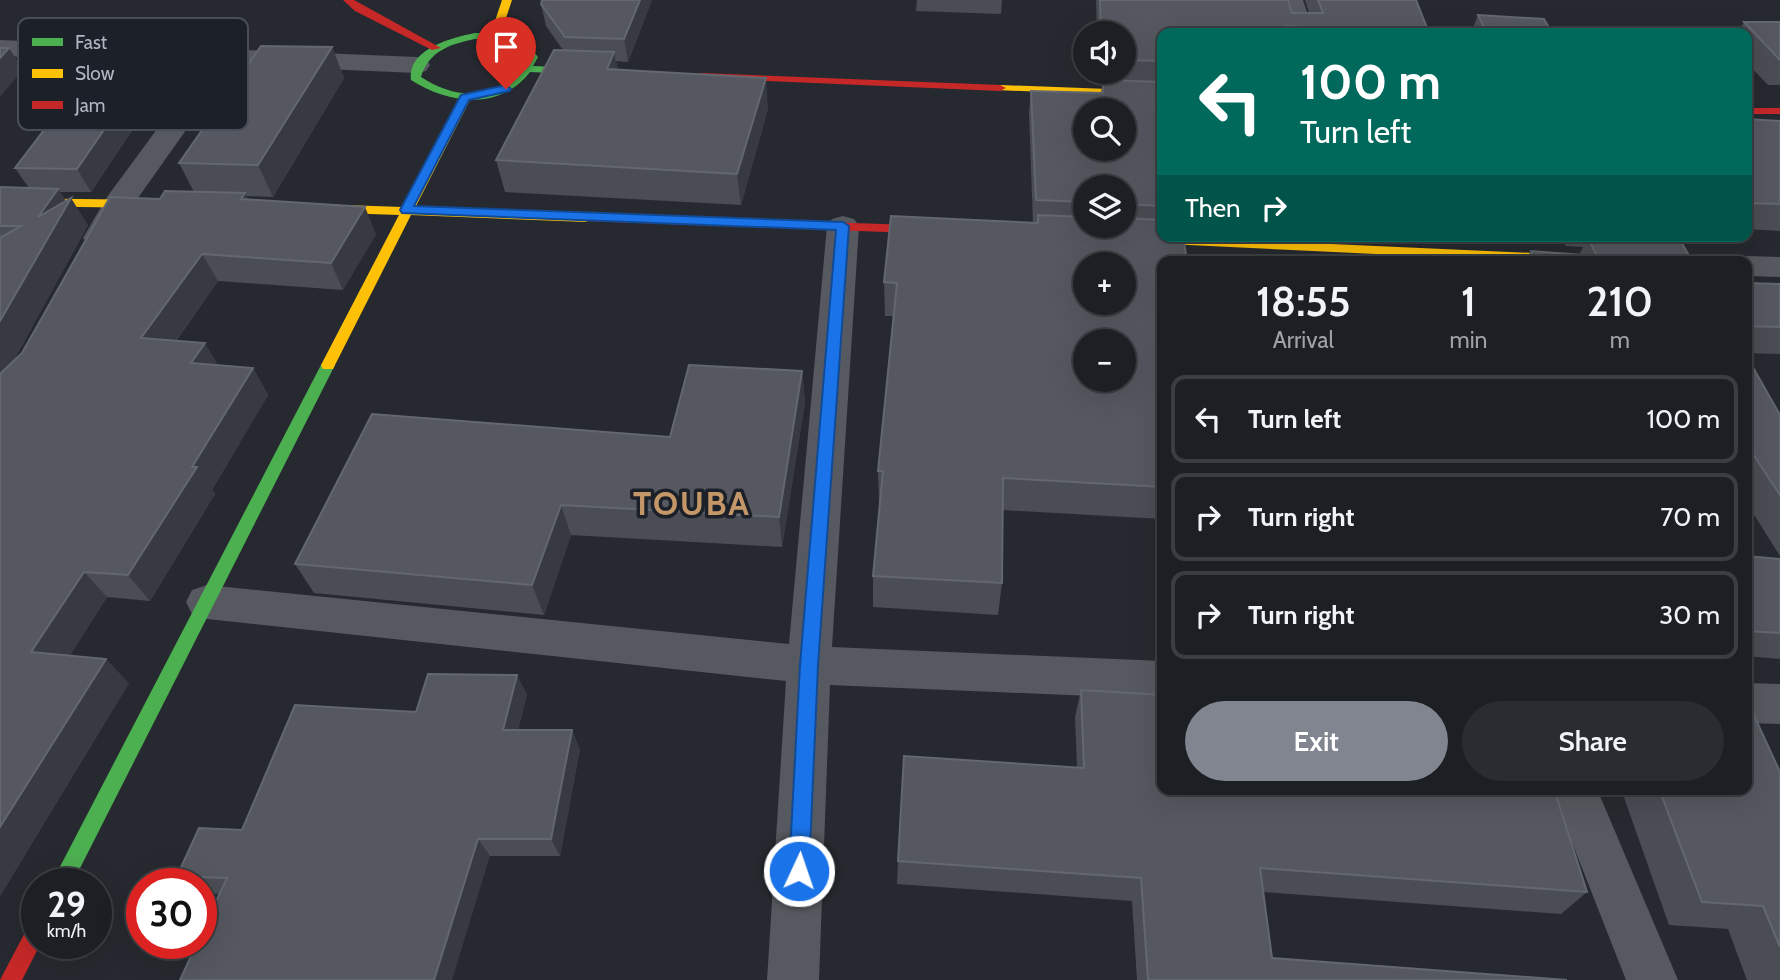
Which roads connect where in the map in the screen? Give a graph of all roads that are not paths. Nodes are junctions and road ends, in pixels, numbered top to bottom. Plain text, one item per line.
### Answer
1 (348, 0) edge
2 (507, 0) edge
3 (1290, 0) edge
4 (1299, 28) edge
5 (495, 36) junction
6 (436, 47) junction
7 (0, 48) edge
8 (18, 49) edge
9 (248, 60) edge
10 (416, 65) junction
11 (531, 69) junction
12 (614, 72) edge
13 (684, 75) edge
14 (1157, 94) edge
15 (465, 98) junction
16 (1752, 111) edge
17 (1780, 111) edge
18 (172, 130) edge
19 (0, 202) edge
20 (118, 204) junction
21 (173, 205) edge
22 (296, 207) edge
23 (406, 210) junction
24 (843, 226) junction
25 (954, 231) edge
26 (1108, 238) edge
27 (1157, 240) edge
28 (1204, 242) edge
29 (1373, 249) edge
30 (1518, 256) edge
31 (86, 263) edge
32 (1752, 266) edge
33 (1780, 267) edge
34 (207, 602) junction
35 (809, 665) junction
36 (1157, 680) edge
37 (1752, 703) edge
38 (1780, 704) edge
39 (1576, 795) edge
40 (69, 868) edge
41 (793, 980) edge
42 (1652, 980) edge

1 - 6 street
2 - 5 street
3 - 4 street
5 - 6 street
5 - 11 street
6 - 10 street
7 - 8 street
9 - 10 street
10 - 15 street
11 - 12 street
11 - 15 street
13 - 14 street
15 - 23 street
16 - 17 street
18 - 20 street
19 - 20 street
20 - 21 street
20 - 31 street
22 - 23 street
23 - 24 street
23 - 34 street
24 - 25 street
24 - 35 street
26 - 27 street
28 - 29 street
29 - 30 street
32 - 33 street
34 - 35 street
34 - 40 street
35 - 36 street
35 - 41 street
37 - 38 street
39 - 42 street

